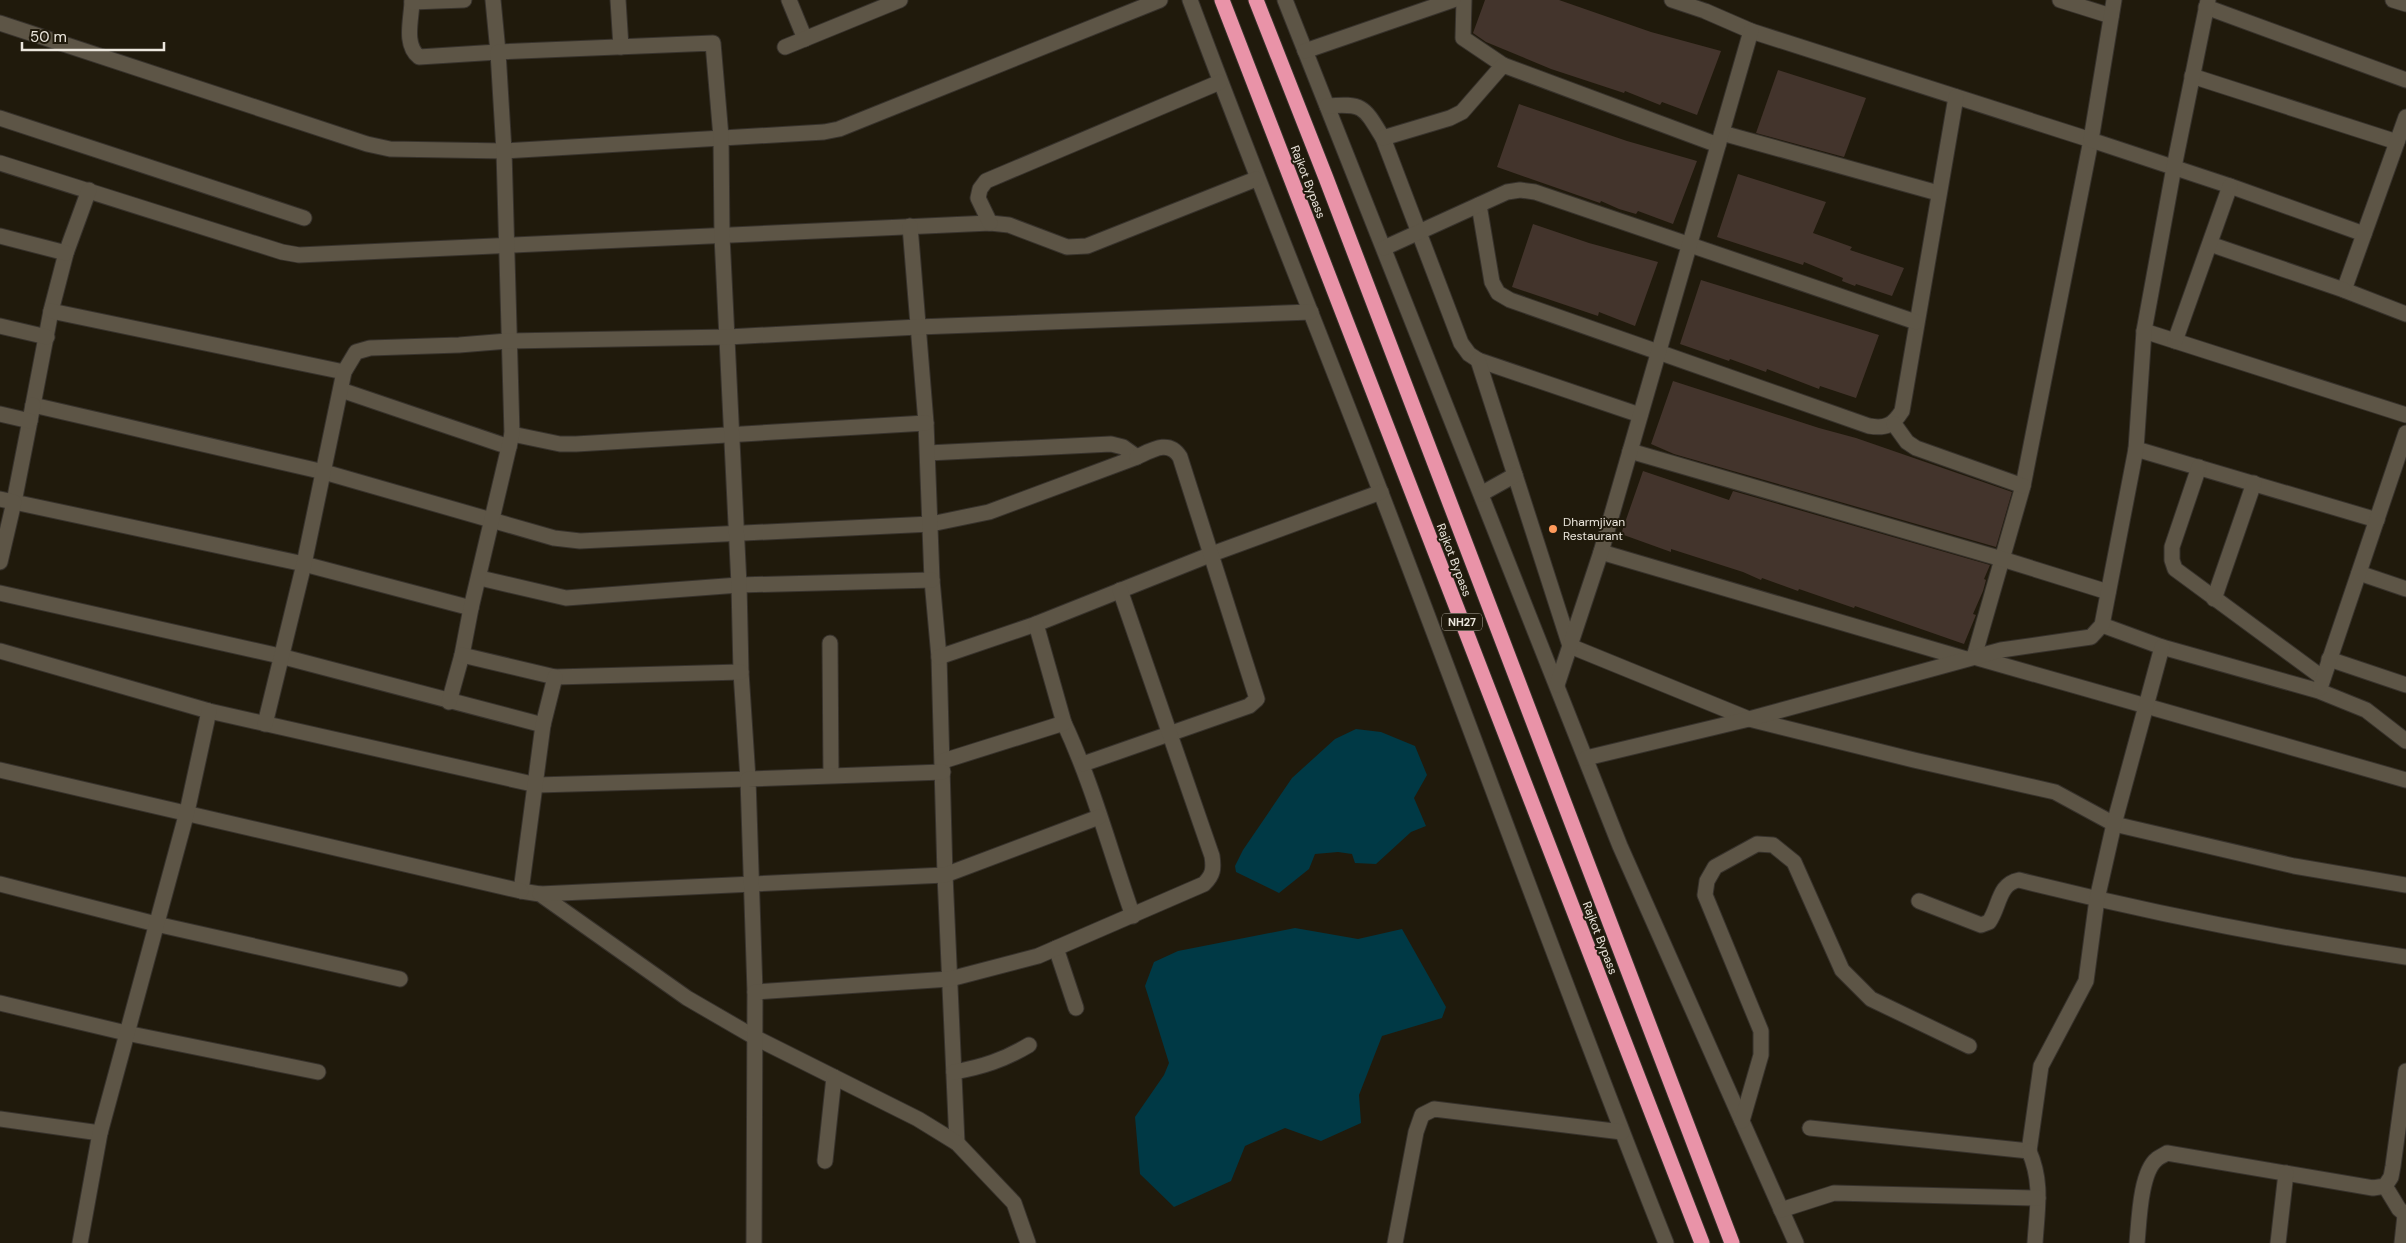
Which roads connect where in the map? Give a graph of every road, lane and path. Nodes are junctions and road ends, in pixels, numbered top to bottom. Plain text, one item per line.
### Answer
1 (464, 0) edge
2 (493, 0) edge
3 (618, 0) edge
4 (789, 0) edge
5 (899, 0) edge
6 (1160, 0) edge
7 (1190, 0) edge
8 (1222, 0) edge
9 (1256, 0) edge
10 (1284, 0) edge
11 (1452, 0) edge
12 (1464, 0) edge
13 (1672, 0) edge
14 (2060, 0) edge
15 (2114, 0) edge
16 (2393, 0) edge
17 (412, 1) edge
18 (2207, 4) edge
19 (2406, 4) edge
20 (1706, 5) edge
21 (2111, 16) junction
22 (0, 23) edge
23 (1751, 31) junction
24 (805, 39) junction
25 (621, 47) junction
26 (785, 47) dead end
27 (498, 52) junction
28 (1305, 52) junction
29 (1503, 65) junction
30 (2192, 76) junction
31 (2406, 80) edge
32 (1220, 82) junction
33 (1956, 97) junction
34 (1327, 106) junction
35 (2406, 117) edge
36 (0, 118) edge
37 (721, 137) junction
38 (1383, 138) junction
39 (1720, 139) junction
40 (2091, 140) junction
41 (2397, 142) junction
42 (504, 151) junction
43 (0, 163) edge
44 (2174, 167) junction
45 (1256, 179) junction
46 (2230, 186) junction
47 (89, 190) junction
48 (1938, 194) junction
49 (1479, 205) junction
50 (304, 218) dead end
51 (990, 223) junction
52 (910, 226) junction
53 (1419, 232) junction
54 (2364, 234) junction
55 (0, 236) edge
56 (722, 236) junction
57 (1690, 243) junction
58 (507, 244) junction
59 (2210, 244) junction
60 (1384, 248) junction
61 (66, 253) junction
62 (2344, 290) junction
63 (51, 311) junction
64 (1311, 312) junction
65 (2406, 314) edge
66 (1916, 322) junction
67 (0, 326) edge
68 (918, 327) junction
69 (2144, 331) junction
70 (47, 337) junction
71 (728, 337) junction
72 (508, 341) junction
73 (2175, 341) junction
74 (1658, 354) junction
75 (1478, 360) junction
76 (344, 372) junction
77 (341, 390) junction
78 (33, 405) junction
79 (0, 414) edge
80 (1640, 415) junction
81 (2406, 415) edge
82 (30, 421) junction
83 (926, 423) junction
84 (1894, 424) junction
85 (2406, 433) edge
86 (732, 434) junction
87 (511, 441) junction
88 (2136, 448) junction
89 (1630, 451) junction
90 (928, 454) junction
91 (1137, 456) junction
92 (2199, 467) junction
93 (2400, 470) edge
94 (324, 472) junction
95 (1514, 475) junction
96 (2254, 483) junction
97 (2023, 486) junction
98 (1381, 492) junction
99 (1481, 494) junction
100 (7, 500) edge
101 (492, 520) junction
102 (2377, 520) junction
103 (931, 524) junction
104 (737, 532) junction
105 (1600, 552) junction
106 (1212, 554) junction
107 (2002, 559) junction
108 (0, 562) edge
109 (304, 564) junction
110 (2359, 573) junction
111 (480, 578) junction
112 (932, 580) junction
113 (739, 585) junction
114 (2406, 589) edge
115 (1120, 590) junction
116 (2108, 592) junction
117 (0, 593) edge
118 (2214, 599) junction
119 (471, 608) junction
120 (1036, 624) junction
121 (2102, 625) junction
122 (830, 643) dead end
123 (1570, 646) junction
124 (2162, 647) junction
125 (0, 651) edge
126 (462, 655) junction
127 (280, 656) junction
128 (939, 658) junction
129 (1970, 658) junction
130 (2329, 659) junction
131 (741, 672) junction
132 (555, 677) junction
133 (1557, 685) junction
134 (2321, 685) junction
135 (2406, 685) edge
136 (449, 702) junction
137 (2145, 706) junction
138 (209, 711) junction
139 (1749, 719) junction
140 (1064, 723) junction
141 (265, 724) junction
142 (543, 725) junction
143 (1169, 736) junction
144 (2406, 741) edge
145 (1586, 758) junction
146 (1084, 764) junction
147 (943, 766) junction
148 (0, 770) edge
149 (831, 776) junction
150 (748, 779) junction
151 (2406, 780) edge
152 (537, 785) junction
153 (187, 812) junction
154 (1099, 817) junction
155 (2114, 824) junction
156 (946, 875) junction
157 (0, 884) edge
158 (750, 885) junction
159 (2406, 885) edge
160 (521, 892) junction
161 (540, 894) junction
162 (2096, 899) junction
163 (1919, 901) dead end
164 (1133, 916) junction
165 (156, 924) junction
166 (1056, 948) junction
167 (2406, 958) edge
168 (400, 979) dead end
169 (950, 979) junction
170 (755, 992) junction
171 (0, 1003) edge
172 (1076, 1008) dead end
173 (126, 1033) junction
174 (756, 1038) junction
175 (1029, 1045) dead end
176 (1969, 1046) dead end
177 (2406, 1071) edge
178 (318, 1072) dead end
179 (954, 1072) junction
180 (834, 1077) junction
181 (0, 1118) edge
182 (1742, 1121) junction
183 (1810, 1128) dead end
184 (1622, 1132) junction
185 (100, 1133) junction
186 (957, 1144) junction
187 (2029, 1151) junction
188 (825, 1161) dead end
189 (2286, 1173) junction
190 (2385, 1186) junction
191 (2038, 1198) junction
192 (1781, 1210) junction
193 (2406, 1215) edge
194 (80, 1243) edge
195 (754, 1243) edge
196 (1028, 1243) edge
197 (1395, 1243) edge
198 (1666, 1243) edge
199 (1702, 1243) edge
200 (1732, 1243) edge
201 (1796, 1243) edge
202 (2035, 1243) edge
203 (2137, 1243) edge
204 (2278, 1243) edge
205 (2402, 1243) edge

1 - 17 street
2 - 27 street
3 - 25 street
4 - 24 street
5 - 24 street
6 - 37 street
7 - 32 street
8 - 199 highway, Rajkot Bypass / NH27
9 - 200 highway, Rajkot Bypass / NH27
10 - 28 street
11 - 28 street
12 - 29 street
13 - 20 street
14 - 21 street
15 - 21 street
16 - 19 street
17 - 27 street
18 - 30 street
18 - 31 street
20 - 23 street
21 - 40 street
22 - 42 street
23 - 33 street
23 - 39 street
24 - 26 street
25 - 27 street
25 - 37 street
27 - 42 street
28 - 34 street
29 - 38 street
29 - 39 street
30 - 41 street
30 - 44 street
32 - 45 street
32 - 51 street
33 - 40 street
33 - 48 street
34 - 38 street
34 - 60 street
35 - 41 street
36 - 50 street
37 - 42 street
37 - 56 street
38 - 53 street
39 - 48 street
39 - 57 street
40 - 44 street
40 - 97 street
41 - 54 street
42 - 58 street
43 - 47 street
44 - 46 street
44 - 69 street
45 - 51 street
45 - 64 street
46 - 54 street
46 - 59 street
47 - 58 street
47 - 61 street
48 - 66 street
49 - 53 street
49 - 57 street
49 - 74 street
51 - 52 street
52 - 56 street
52 - 68 street
53 - 60 street
53 - 75 street
54 - 62 street
55 - 61 street
56 - 58 street
56 - 71 street
57 - 66 street
57 - 74 street
58 - 72 street
59 - 62 street
59 - 73 street
60 - 99 street
61 - 63 street
62 - 65 street
63 - 70 street
63 - 76 street
64 - 68 street
64 - 98 street
66 - 84 street
67 - 70 street
68 - 71 street
68 - 83 street
69 - 73 street
69 - 88 street
70 - 78 street
71 - 72 street
71 - 86 street
72 - 76 street
72 - 87 street
73 - 81 street
74 - 80 street
74 - 84 street
75 - 80 street
75 - 95 street
76 - 77 street
77 - 87 street
77 - 94 street
78 - 82 street
78 - 94 street
79 - 82 street
80 - 89 street
82 - 100 street
83 - 86 street
83 - 90 street
84 - 97 street
85 - 93 street
86 - 87 street
86 - 104 street
87 - 101 street
88 - 92 street
88 - 116 street
89 - 105 street
89 - 107 street
90 - 91 street
90 - 103 street
91 - 103 street
91 - 106 street
92 - 96 street
92 - 118 street
93 - 102 street
94 - 101 street
94 - 109 street
95 - 99 street
95 - 123 street
96 - 102 street
96 - 118 street
97 - 107 street
98 - 106 street
98 - 184 street
99 - 133 street
100 - 108 street
100 - 109 street
101 - 104 street
101 - 111 street
102 - 110 street
103 - 104 street
103 - 112 street
104 - 113 street
105 - 123 street
105 - 129 street
106 - 115 street
106 - 143 street
107 - 116 street
107 - 129 street
109 - 119 street
109 - 127 street
110 - 114 street
110 - 130 street
111 - 113 street
111 - 119 street
112 - 113 street
112 - 128 street
113 - 131 street
115 - 120 street
115 - 143 street
116 - 121 street
117 - 127 street
118 - 134 street
119 - 126 street
120 - 128 street
120 - 140 street
121 - 124 street
121 - 129 street
122 - 149 street
123 - 133 street
123 - 139 street
124 - 134 street
124 - 137 street
125 - 138 street
126 - 132 street
126 - 136 street
127 - 136 street
127 - 141 street
128 - 147 street
129 - 137 street
129 - 139 street
130 - 134 street
130 - 135 street
131 - 132 street
131 - 150 street
132 - 142 street
133 - 145 street
134 - 144 street
136 - 142 street
137 - 151 street
137 - 155 street
138 - 141 street
138 - 153 street
139 - 145 street
139 - 155 street
140 - 146 street
140 - 147 street
141 - 152 street
142 - 152 street
143 - 146 street
143 - 164 street
145 - 182 street
146 - 154 street
147 - 149 street
147 - 156 street
148 - 153 street
149 - 150 street
150 - 152 street
150 - 158 street
152 - 160 street
153 - 160 street
153 - 165 street
154 - 156 street
154 - 164 street
155 - 159 street
155 - 162 street
156 - 158 street
156 - 169 street
157 - 165 street
158 - 161 street
158 - 170 street
160 - 161 street
161 - 174 street
162 - 163 street
162 - 167 street
162 - 187 street
164 - 166 street
165 - 168 street
165 - 173 street
166 - 169 street
166 - 172 street
169 - 170 street
169 - 179 street
170 - 174 street
171 - 173 street
173 - 178 street
173 - 185 street
174 - 180 street
174 - 195 street
175 - 179 street
176 - 182 street
177 - 190 street
179 - 186 street
180 - 186 street
180 - 188 street
181 - 185 street
182 - 192 street
183 - 187 street
184 - 197 street
184 - 198 street
185 - 194 street
186 - 196 street
187 - 191 street
189 - 190 street
189 - 203 street
189 - 204 street
190 - 193 street
191 - 192 street
191 - 202 street
192 - 201 street
193 - 205 street

